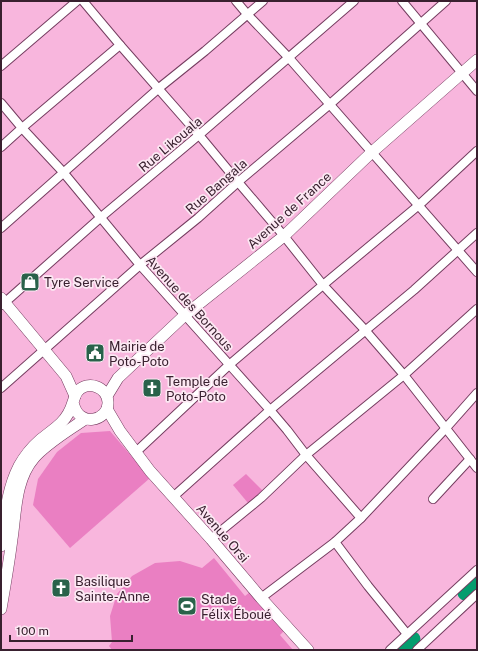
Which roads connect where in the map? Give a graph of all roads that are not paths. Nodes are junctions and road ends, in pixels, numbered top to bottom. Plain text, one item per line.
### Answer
1 (77, 1) edge
2 (83, 1) edge
3 (236, 1) edge
4 (263, 1) edge
5 (354, 1) edge
6 (402, 1) edge
7 (446, 1) edge
8 (247, 14) junction
9 (421, 24) junction
10 (120, 45) junction
11 (289, 58) junction
12 (477, 60) edge
13 (1, 66) edge
14 (462, 73) junction
15 (159, 88) junction
16 (477, 91) edge
17 (1, 103) edge
18 (329, 105) junction
19 (22, 128) junction
20 (199, 135) junction
21 (1, 147) edge
22 (477, 151) edge
23 (371, 153) junction
24 (63, 172) junction
25 (238, 182) junction
26 (419, 205) junction
27 (100, 218) junction
28 (1, 228) edge
29 (477, 233) edge
30 (284, 236) junction
31 (458, 250) junction
32 (140, 265) junction
33 (477, 272) edge
34 (323, 285) junction
35 (2, 302) edge
36 (477, 309) edge
37 (185, 315) junction
38 (365, 330) junction
39 (44, 350) junction
40 (229, 365) junction
41 (60, 368) junction
42 (404, 375) junction
43 (118, 378) junction
44 (94, 386) junction
45 (1, 388) edge
46 (477, 393) edge
47 (106, 396) junction
48 (74, 399) junction
49 (107, 409) junction
50 (270, 410) junction
51 (98, 418) junction
52 (85, 419) junction
53 (446, 428) junction
54 (120, 432) junction
55 (136, 452) junction
56 (306, 456) junction
57 (470, 460) junction
58 (477, 468) edge
59 (173, 496) junction
60 (9, 498) edge
61 (433, 499) dead end
62 (360, 518) junction
63 (212, 539) junction
64 (335, 542) junction
65 (1, 546) edge
66 (477, 570) edge
67 (477, 594) edge
68 (261, 598) junction
69 (1, 609) edge
70 (407, 634) junction
71 (308, 650) edge
72 (390, 650) edge
73 (418, 650) edge

1 - 13 street
2 - 10 street
3 - 8 street
4 - 8 street
5 - 11 street, Rue Likouala
6 - 9 street
7 - 9 street, Rue Bangala
8 - 11 street
8 - 15 street
9 - 14 street
9 - 18 street, Rue Bangala
10 - 15 street
10 - 19 street
11 - 18 street
11 - 20 street, Rue Likouala
12 - 14 main road, Avenue de France
14 - 16 street
14 - 23 main road, Avenue de France
15 - 20 street
15 - 24 street
17 - 19 street, Avenue des Bornous
18 - 23 street
18 - 25 street, Rue Bangala
19 - 21 street
19 - 24 street, Avenue des Bornous
20 - 25 street
20 - 27 street, Rue Likouala
22 - 26 street
23 - 26 street
23 - 30 main road, Avenue de France
24 - 27 street, Avenue des Bornous
24 - 28 street
25 - 30 street
25 - 32 street, Rue Bangala
26 - 31 street
26 - 34 street
27 - 32 street, Avenue des Bornous
27 - 35 street, Rue Likouala
29 - 31 street
30 - 34 street
30 - 37 main road, Avenue de France
31 - 33 street
31 - 38 street
32 - 37 street, Avenue des Bornous
32 - 39 street, Rue Bangala
34 - 38 street
34 - 40 street
35 - 39 main road
36 - 42 street
37 - 40 street, Avenue des Bornous
37 - 43 main road, Avenue de France
38 - 42 street
38 - 50 street
39 - 41 main road
39 - 45 street, Rue Bangala
40 - 50 street, Avenue des Bornous
40 - 55 street
41 - 44 main road
41 - 48 main road
42 - 53 street
42 - 56 street
43 - 44 main road
43 - 47 main road
44 - 47 main road
44 - 48 main road
46 - 53 street
47 - 49 main road
48 - 52 main road
48 - 60 main road
49 - 51 main road
49 - 54 main road
50 - 56 street, Avenue des Bornous
50 - 59 street
51 - 52 main road
51 - 54 main road
52 - 60 main road
53 - 57 street
53 - 62 street
54 - 55 main road, Avenue Orsi
55 - 59 main road, Avenue Orsi
56 - 62 street, Avenue des Bornous
56 - 63 street
57 - 58 street
57 - 61 street
59 - 63 main road, Avenue Orsi
60 - 65 main road
60 - 69 main road
62 - 64 street
63 - 68 main road, Avenue Orsi
64 - 68 street
64 - 70 street
66 - 70 street
67 - 73 street
68 - 71 main road, Avenue Orsi
70 - 72 street

